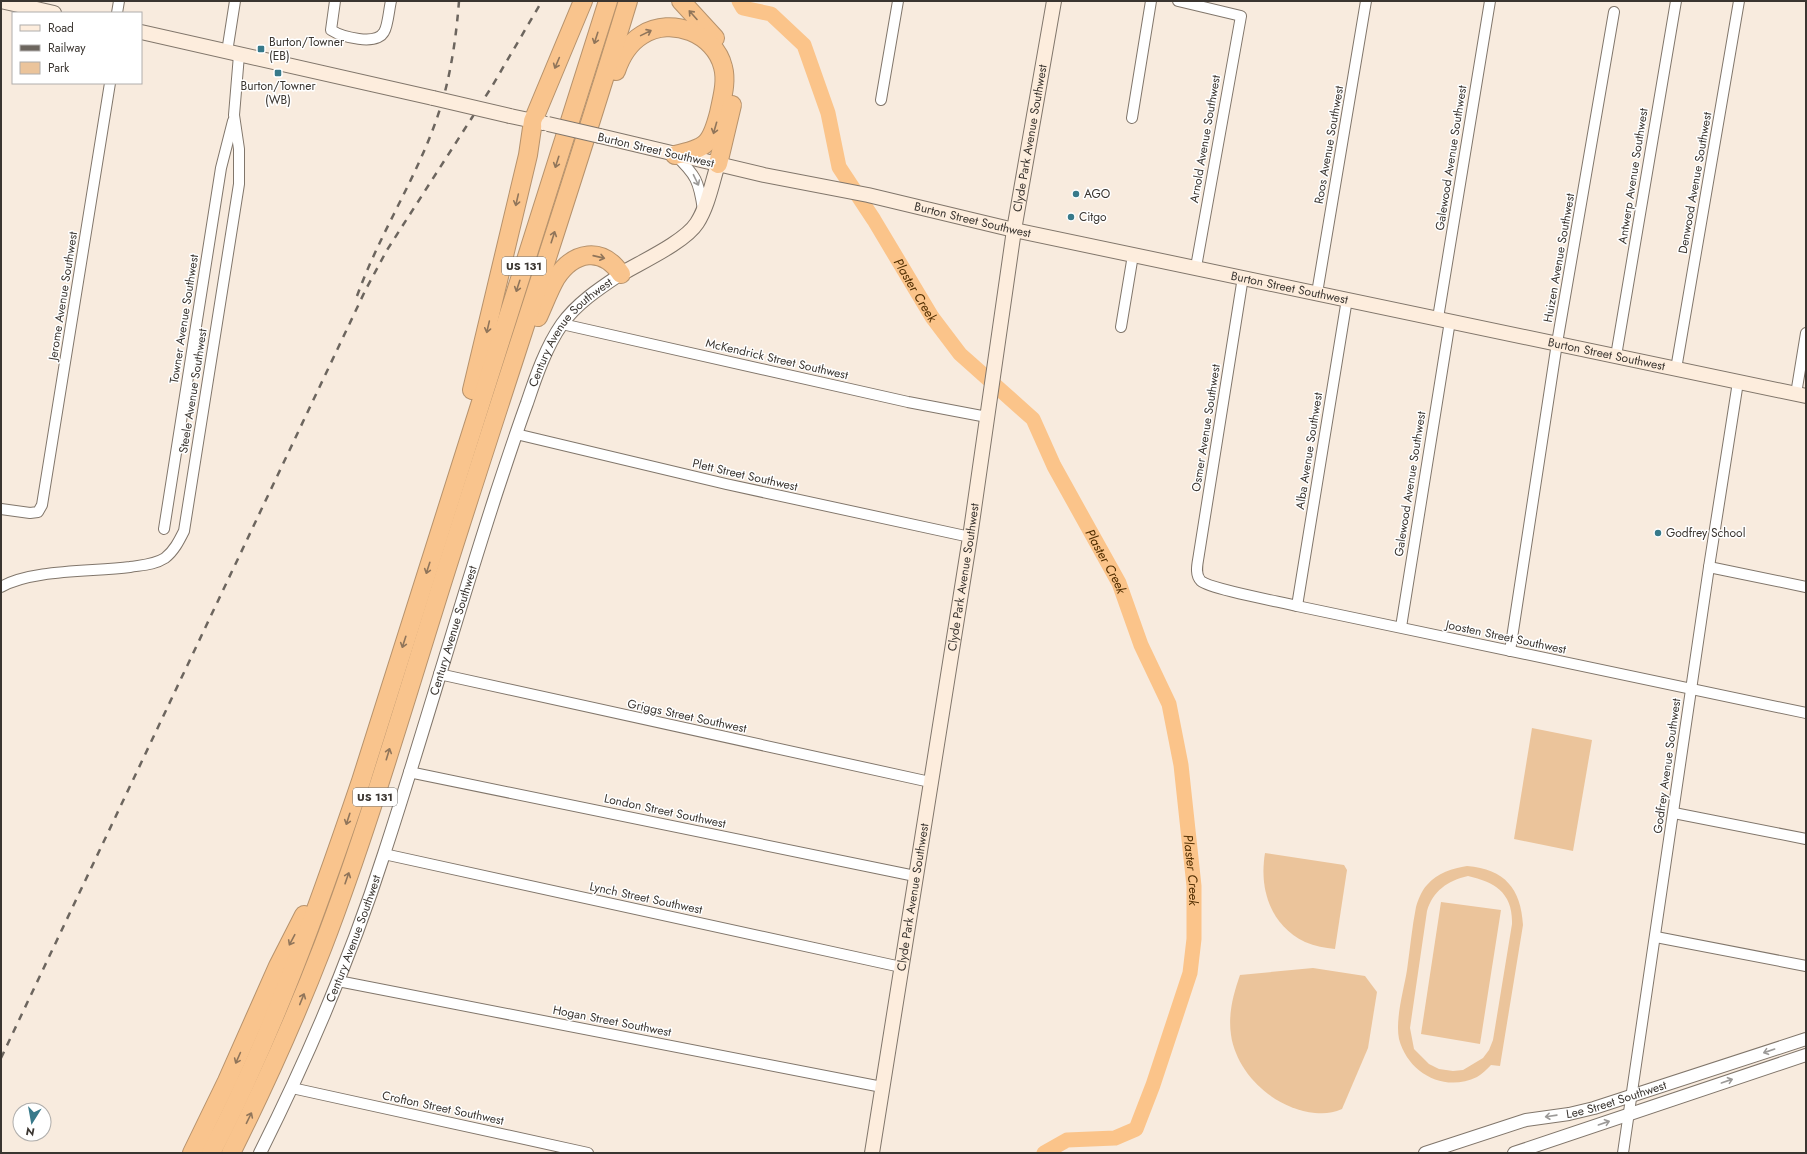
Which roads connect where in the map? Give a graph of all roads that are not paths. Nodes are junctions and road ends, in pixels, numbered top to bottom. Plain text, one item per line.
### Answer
1 (1, 1) edge
2 (119, 1) edge
3 (235, 1) edge
4 (335, 1) edge
5 (391, 1) edge
6 (583, 1) edge
7 (608, 1) edge
8 (628, 1) edge
9 (681, 1) edge
10 (898, 1) edge
11 (1054, 1) edge
12 (1151, 1) edge
13 (1178, 1) edge
14 (1366, 1) edge
15 (1490, 1) edge
16 (1676, 1) edge
17 (1739, 1) edge
18 (50, 12) edge
19 (117, 12) edge
20 (1614, 12) dead end
21 (142, 32) edge
22 (233, 53) junction
23 (110, 84) edge
24 (599, 96) junction
25 (881, 100) dead end
26 (234, 115) junction
27 (1132, 118) dead end
28 (540, 122) junction
29 (675, 155) junction
30 (718, 164) junction
31 (703, 212) junction
32 (1014, 230) junction
33 (1133, 255) junction
34 (1196, 267) junction
35 (621, 274) junction
36 (1243, 277) junction
37 (1318, 293) junction
38 (1347, 299) junction
39 (1444, 319) junction
40 (562, 324) junction
41 (1121, 327) dead end
42 (1806, 334) edge
43 (1557, 343) junction
44 (1616, 356) junction
45 (1676, 369) junction
46 (1738, 382) junction
47 (1801, 395) edge
48 (498, 408) junction
49 (988, 411) junction
50 (516, 434) junction
51 (1, 509) edge
52 (164, 529) dead end
53 (440, 531) junction
54 (970, 537) junction
55 (1709, 567) junction
56 (1202, 582) joint
57 (1, 586) edge
58 (1806, 587) edge
59 (1297, 606) junction
60 (1401, 627) junction
61 (1510, 651) junction
62 (439, 674) junction
63 (1692, 689) junction
64 (1806, 713) edge
65 (409, 772) junction
66 (930, 782) junction
67 (1674, 813) junction
68 (1806, 839) edge
69 (340, 843) junction
70 (384, 854) junction
71 (915, 876) junction
72 (1656, 937) junction
73 (1806, 966) edge
74 (901, 967) junction
75 (338, 981) junction
76 (1806, 1039) edge
77 (1806, 1055) edge
78 (882, 1087) junction
79 (292, 1088) junction
80 (1633, 1096) junction
81 (1630, 1114) junction
82 (192, 1153) edge
83 (211, 1153) edge
84 (231, 1153) edge
85 (260, 1153) edge
86 (586, 1153) edge
87 (872, 1153) edge
88 (1425, 1153) edge
89 (1514, 1153) edge
90 (1624, 1153) edge

1 - 18 main road
2 - 19 street
3 - 22 street
4 - 5 street
6 -> 28 highway
7 -> 53 highway, US 131
8 - 24 highway, US 131
30 -> 9 highway
10 - 25 street
11 - 32 main road, Clyde Park Avenue Southwest
12 - 27 street
13 - 34 street, Arnold Avenue Southwest
14 - 37 street, Roos Avenue Southwest
15 - 39 street, Galewood Avenue Southwest
16 - 44 street, Antwerp Avenue Southwest
17 - 45 street, Denwood Avenue Southwest
20 - 43 street, Huizen Avenue Southwest
21 - 22 main road, Burton Street Southwest
22 - 26 street, Steele Avenue Southwest
22 - 28 main road, Burton Street Southwest, bridge
23 - 51 street, Jerome Avenue Southwest
24 -> 29 highway
48 -> 24 highway, US 131
26 - 52 street, Towner Avenue Southwest
26 - 57 street, Steele Avenue Southwest
28 - 29 main road, Burton Street Southwest, bridge
28 -> 53 highway
29 - 30 main road, Burton Street Southwest
29 -> 31 street
30 - 31 main road, Century Avenue Southwest
30 - 32 main road, Burton Street Southwest
31 - 35 main road, Century Avenue Southwest
32 - 33 main road, Burton Street Southwest
32 - 49 main road, Clyde Park Avenue Southwest
33 - 34 main road, Burton Street Southwest
33 - 41 street
34 - 36 main road, Burton Street Southwest
35 - 40 street, Century Avenue Southwest
48 -> 35 highway
36 - 37 main road, Burton Street Southwest
36 - 56 street, Osmer Avenue Southwest
37 - 38 main road, Burton Street Southwest
38 - 39 main road, Burton Street Southwest
38 - 59 street, Alba Avenue Southwest
39 - 43 main road, Burton Street Southwest
39 - 60 street, Galewood Avenue Southwest
40 - 49 street, McKendrick Street Southwest
40 - 50 street, Century Avenue Southwest
42 - 47 street
43 - 44 main road, Burton Street Southwest
43 - 61 street, Huizen Avenue Southwest
44 - 45 main road, Burton Street Southwest
45 - 46 main road, Burton Street Southwest
46 - 47 main road, Burton Street Southwest
46 - 55 street, Godfrey Avenue Southwest
84 -> 48 highway, US 131
49 - 54 main road, Clyde Park Avenue Southwest
50 - 54 street, Plett Street Southwest
50 - 62 street, Century Avenue Southwest
53 -> 69 highway, US 131
54 - 66 main road, Clyde Park Avenue Southwest
55 - 58 street
55 - 63 street, Godfrey Avenue Southwest
56 - 59 street, Joosten Street Southwest
59 - 60 street, Joosten Street Southwest
60 - 61 street, Joosten Street Southwest
61 - 63 street, Joosten Street Southwest
62 - 65 street, Century Avenue Southwest
62 - 66 street, Griggs Street Southwest
63 - 64 street, Joosten Street Southwest
63 - 67 street, Godfrey Avenue Southwest
65 - 70 street, Century Avenue Southwest
65 - 71 street, London Street Southwest
66 - 71 main road, Clyde Park Avenue Southwest
67 - 68 street
67 - 72 street, Godfrey Avenue Southwest
69 -> 82 highway
69 - 83 highway, US 131
70 - 74 street, Lynch Street Southwest
70 - 75 street, Century Avenue Southwest
71 - 74 main road, Clyde Park Avenue Southwest
72 - 73 street
72 - 80 street, Godfrey Avenue Southwest
74 - 78 main road, Clyde Park Avenue Southwest
75 - 78 street, Hogan Street Southwest
75 - 79 street, Century Avenue Southwest
76 -> 80 street, Lee Street Southwest
81 -> 77 street, Lee Street Southwest
78 - 87 main road, Clyde Park Avenue Southwest
79 - 85 street, Century Avenue Southwest
79 - 86 street, Crofton Street Southwest
80 - 81 street, Godfrey Avenue Southwest
80 -> 88 street, Lee Street Southwest
89 -> 81 street, Lee Street Southwest
81 - 90 street, Godfrey Avenue Southwest

